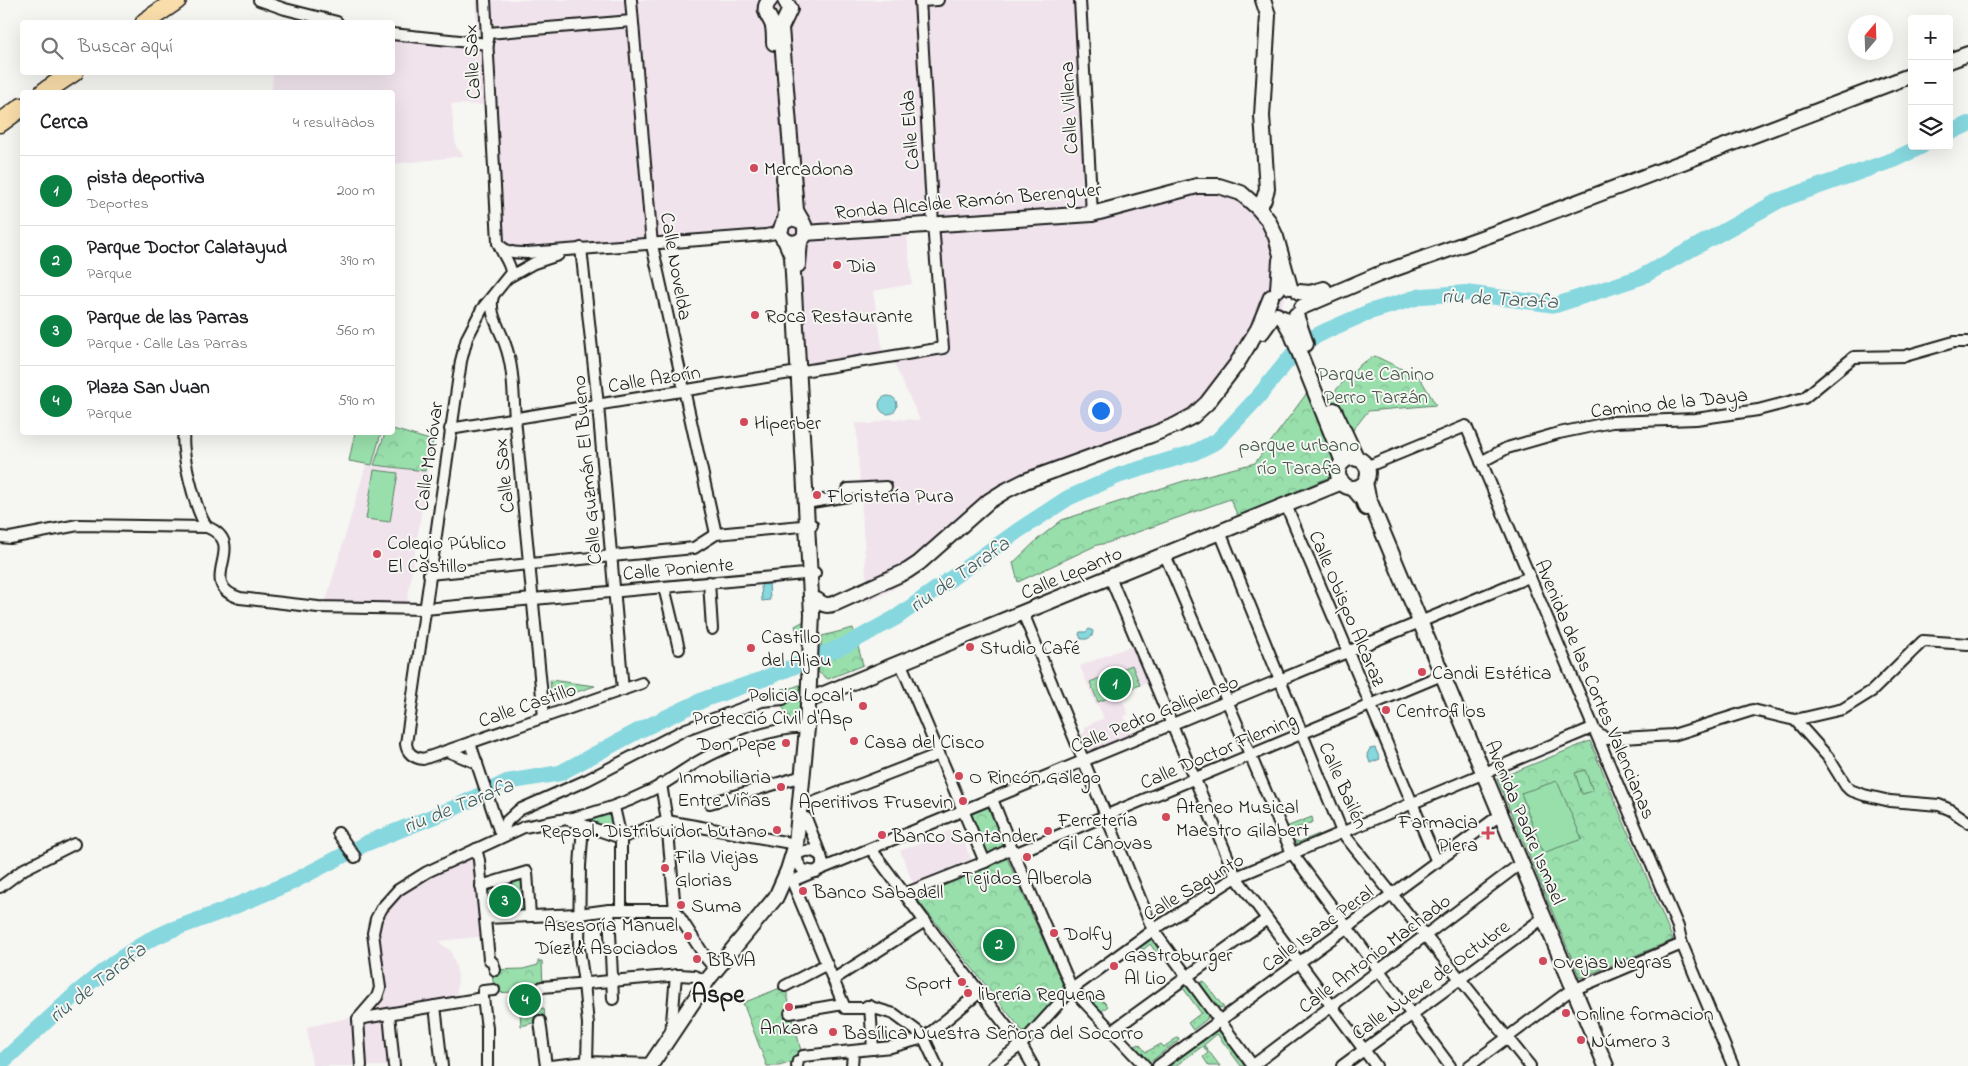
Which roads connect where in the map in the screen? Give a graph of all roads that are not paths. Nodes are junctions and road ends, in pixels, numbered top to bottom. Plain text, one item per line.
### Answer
1 (178, 0) edge
2 (259, 0) edge
3 (485, 0) edge
4 (631, 0) edge
5 (770, 0) edge
6 (785, 0) edge
7 (938, 0) edge
8 (1080, 0) edge
9 (1262, 0) edge
10 (920, 1) edge
11 (769, 18) junction
12 (149, 20) edge
13 (329, 20) edge
14 (784, 20) junction
15 (632, 21) junction
16 (488, 33) junction
17 (395, 34) edge
18 (488, 44) junction
19 (1968, 54) edge
20 (1952, 60) edge
21 (70, 75) edge
22 (1908, 77) edge
23 (47, 90) edge
24 (20, 108) edge
25 (0, 123) edge
26 (1258, 208) junction
27 (1092, 214) junction
28 (933, 224) junction
29 (802, 232) junction
30 (784, 233) junction
31 (498, 242) junction
32 (652, 245) junction
33 (581, 250) junction
34 (1377, 275) junction
35 (509, 277) junction
36 (1285, 291) junction
37 (491, 298) junction
38 (1289, 314) junction
39 (1968, 342) edge
40 (943, 348) joint
41 (801, 372) junction
42 (684, 391) junction
43 (598, 405) junction
44 (515, 418) junction
45 (450, 429) junction
46 (184, 435) edge
47 (1482, 462) junction
48 (1355, 463) junction
49 (1353, 484) junction
50 (886, 487) dead end
51 (809, 503) junction
52 (1286, 505) junction
53 (810, 525) junction
54 (207, 527) junction
55 (1220, 532) junction
56 (716, 534) junction
57 (0, 537) edge
58 (1165, 555) junction
59 (611, 556) junction
60 (529, 563) junction
61 (813, 573) junction
62 (429, 574) junction
63 (1110, 577) junction
64 (1529, 577) junction
65 (709, 582) junction
66 (664, 586) junction
67 (614, 591) junction
68 (532, 599) junction
69 (817, 600) junction
70 (425, 609) junction
71 (1023, 613) junction
72 (816, 620) junction
73 (1418, 623) junction
74 (712, 629) dead end
75 (1968, 644) edge
76 (680, 649) dead end
77 (1348, 652) junction
78 (902, 664) junction
79 (1439, 676) junction
80 (1280, 680) junction
81 (642, 683) dead end
82 (623, 690) junction
83 (783, 699) dead end
84 (812, 699) junction
85 (1228, 702) junction
86 (1370, 704) junction
87 (544, 717) junction
88 (1795, 720) junction
89 (1172, 724) junction
90 (807, 728) junction
91 (1592, 728) junction
92 (1302, 733) junction
93 (470, 743) junction
94 (447, 750) junction
95 (940, 754) junction
96 (1251, 756) junction
97 (423, 759) joint
98 (1084, 761) junction
99 (477, 763) junction
100 (1481, 774) junction
101 (803, 776) junction
102 (1195, 780) junction
103 (661, 784) junction
104 (992, 799) junction
105 (710, 803) dead end
106 (1412, 803) junction
107 (614, 807) junction
108 (964, 810) junction
109 (806, 812) junction
110 (1106, 817) junction
111 (1496, 818) junction
112 (566, 819) junction
113 (668, 821) junction
114 (1968, 822) edge
115 (583, 824) junction
116 (1342, 832) junction
117 (338, 833) dead end
118 (501, 836) junction
119 (621, 838) junction
120 (74, 844) dead end
121 (476, 848) junction
122 (871, 849) junction
123 (1013, 851) junction
124 (1292, 853) junction
125 (796, 854) junction
126 (355, 856) dead end
127 (821, 856) junction
128 (985, 862) junction
129 (1437, 862) junction
130 (1516, 868) junction
131 (816, 872) junction
132 (1236, 877) junction
133 (792, 881) junction
134 (481, 886) junction
135 (0, 887) edge
136 (904, 894) junction
137 (1393, 895) junction
138 (776, 896) junction
139 (609, 910) junction
140 (621, 910) junction
141 (675, 910) junction
142 (579, 914) junction
143 (530, 916) junction
144 (485, 918) junction
145 (1267, 919) junction
146 (925, 921) junction
147 (1539, 921) junction
148 (1348, 928) junction
149 (1153, 930) junction
150 (1426, 936) junction
151 (1682, 944) junction
152 (1300, 962) junction
153 (827, 964) junction
154 (495, 970) dead end
155 (1379, 970) junction
156 (676, 975) junction
157 (711, 976) junction
158 (1186, 976) junction
159 (834, 979) junction
160 (1460, 979) junction
161 (612, 981) junction
162 (584, 983) junction
163 (785, 986) dead end
164 (542, 987) dead end
165 (1072, 989) junction
166 (494, 990) dead end
167 (1571, 991) junction
168 (980, 992) junction
169 (483, 998) junction
170 (613, 999) dead end
171 (843, 1004) junction
172 (435, 1006) junction
173 (870, 1006) junction
174 (1332, 1006) junction
175 (790, 1013) dead end
176 (389, 1014) junction
177 (1412, 1014) junction
178 (358, 1019) junction
179 (540, 1021) dead end
180 (1220, 1021) junction
181 (1112, 1031) junction
182 (924, 1038) junction
183 (1507, 1038) junction
184 (670, 1039) junction
185 (1021, 1045) junction
186 (874, 1049) junction
187 (1364, 1050) junction
188 (853, 1052) junction
189 (799, 1061) edge
190 (587, 1062) junction
191 (607, 1064) edge
192 (651, 1065) edge
193 (362, 1066) edge
194 (394, 1066) edge
195 (442, 1066) edge
196 (487, 1066) edge
197 (546, 1066) edge
198 (550, 1066) edge
199 (852, 1066) edge
200 (937, 1066) edge
201 (993, 1066) edge
202 (1033, 1066) edge
203 (1145, 1066) edge
204 (1158, 1066) edge
205 (1253, 1066) edge
206 (1342, 1066) edge
207 (1376, 1066) edge
208 (1450, 1066) edge
209 (1469, 1066) edge
210 (1530, 1066) edge
211 (1600, 1066) edge
212 (1606, 1066) edge
213 (1733, 1066) edge

1 - 12 highway
2 - 13 street
3 - 16 street, Calle Sax
4 - 15 street, Calle Novelda
5 - 11 street
6 - 14 street
7 - 10 street
8 - 27 street, Calle Villena
9 - 26 street
10 - 28 street, Calle Elda
11 - 14 street
11 - 30 street
14 - 29 street
15 - 16 street
15 - 32 street, Calle Novelda
16 - 18 street, Calle Sax
17 - 18 street
18 - 31 street, Calle Sax
19 - 20 street
21 - 23 highway
22 - 34 street
24 - 25 highway
26 - 27 street, Ronda Alcalde Ramón Berenguer
26 - 36 street, Ronda Alcalde Ramón Berenguer
27 - 28 street, Ronda Alcalde Ramón Berenguer
28 - 29 street, Ronda Alcalde Ramón Berenguer
28 - 40 street, Calle Elda
29 - 30 street
29 - 30 street
29 - 41 street
30 - 32 street
30 - 41 street
31 - 33 street
31 - 35 street
32 - 33 street
32 - 42 street, Calle Novelda
33 - 35 street
33 - 43 street, Calle Guzmán El Bueno
34 - 36 street
34 - 38 street
35 - 37 street, Calle Monóvar
36 - 38 street
36 - 38 street
36 - 69 street
37 - 44 street, Calle Sax
37 - 45 street, Calle Monóvar
38 - 48 street
38 - 72 street
39 - 47 street, Camino de la Daya
40 - 41 street, Calle Azorín
41 - 42 street, Calle Azorín
41 - 51 street
42 - 43 street, Calle Azorín
42 - 56 street, Calle Novelda
43 - 44 street, Calle Azorín
43 - 59 street, Calle Guzmán El Bueno
44 - 45 street, Calle Azorín
44 - 60 street, Calle Sax
45 - 62 street, Calle Monóvar
46 - 54 street
47 - 48 street, Avenida de las Cortes Valencianas
47 - 64 street, Avenida de las Cortes Valencianas
48 - 49 street
48 - 49 street
49 - 52 street, Calle Lepanto
49 - 73 street, Avenida Padre Ismael
50 - 51 street
51 - 53 street
52 - 55 street, Calle Lepanto
52 - 77 street, Calle Obispo Alcaraz
53 - 56 street
53 - 61 street
54 - 57 street
54 - 70 street, Calle Poniente
55 - 58 street, Calle Lepanto
55 - 80 street, Calle Bailén
56 - 59 street
58 - 63 street, Calle Lepanto
58 - 85 street
59 - 60 street
59 - 67 street, Calle Guzmán El Bueno
60 - 62 street
60 - 68 street, Calle Sax
61 - 65 street, Calle Poniente
61 - 69 street
61 - 72 street
62 - 70 street, Calle Monóvar
63 - 71 street, Calle Lepanto
63 - 89 street
64 - 73 street, Calle Pedro Galipienso
64 - 91 street, Avenida de las Cortes Valencianas
65 - 66 street, Calle Poniente
65 - 74 street
66 - 67 street, Calle Poniente
66 - 76 street
67 - 68 street, Calle Poniente
67 - 82 street, Calle Guzmán El Bueno
68 - 70 street, Calle Poniente
68 - 87 street, Calle Sax
69 - 72 street
70 - 97 street, Calle Monóvar
71 - 78 street, Calle Lepanto
71 - 98 street
72 - 84 street
73 - 77 street, Calle Pedro Galipienso
73 - 79 street, Avenida Padre Ismael
75 - 88 street
77 - 80 street, Calle Pedro Galipienso
77 - 86 street, Calle Obispo Alcaraz
78 - 84 street, Calle Lepanto
78 - 95 street
79 - 86 street, Calle Doctor Fleming
79 - 100 street, Avenida Padre Ismael
80 - 85 street, Calle Pedro Galipienso
80 - 92 street, Calle Bailén
81 - 82 street, Calle Castillo
82 - 87 street, Calle Castillo
83 - 118 street
84 - 90 street
84 - 109 street
85 - 89 street, Calle Pedro Galipienso
85 - 96 street
86 - 92 street, Calle Doctor Fleming
86 - 106 street, Calle Obispo Alcaraz
87 - 93 street, Calle Castillo
88 - 91 street
88 - 114 street
89 - 98 street, Calle Pedro Galipienso
89 - 102 street
90 - 101 street
90 - 103 street
91 - 100 street, Calle Sagunto
91 - 151 street, Avenida de las Cortes Valencianas
92 - 96 street, Calle Doctor Fleming
92 - 116 street, Calle Bailén
93 - 94 street, Calle Castillo
93 - 99 street
94 - 97 street, Calle Castillo
94 - 99 street
95 - 108 street
95 - 109 street
96 - 102 street, Calle Doctor Fleming
96 - 124 street
98 - 104 street, Calle Pedro Galipienso
98 - 110 street
99 - 118 street
100 - 106 street, Calle Sagunto
100 - 111 street, Avenida Padre Ismael
100 - 167 street, Avenida Padre Ismael
101 - 105 street
101 - 125 street
102 - 110 street, Calle Doctor Fleming
102 - 132 street
103 - 107 street
103 - 113 street
104 - 108 street, Calle Pedro Galipienso
104 - 123 street
106 - 116 street, Calle Sagunto
106 - 129 street, Calle Obispo Alcaraz
107 - 112 street
107 - 119 street
108 - 122 street, Calle Pedro Galipienso
108 - 128 street
109 - 125 street
109 - 127 street
110 - 123 street, Calle Doctor Fleming
110 - 149 street
111 - 129 street, Calle Isaac Peral
111 - 130 street, Avenida Padre Ismael
112 - 115 street
112 - 118 street
113 - 119 street
113 - 125 street
113 - 141 street
115 - 119 street
115 - 142 street
116 - 124 street, Calle Sagunto
116 - 137 street, Calle Bailén
117 - 126 street
118 - 121 street
119 - 140 street
120 - 135 street
121 - 134 street
121 - 178 street
122 - 131 street, Calle Pedro Galipienso
122 - 136 street
123 - 128 street, Calle Doctor Fleming
123 - 165 street
124 - 132 street, Calle Sagunto
124 - 148 street
125 - 127 street
125 - 131 street
125 - 133 street
125 - 138 street
127 - 131 street
128 - 136 street, Calle Doctor Fleming
129 - 137 street, Calle Isaac Peral
130 - 147 street, Avenida Padre Ismael
130 - 150 street, Calle Antonio Machado
131 - 133 street, Calle Pedro Galipienso
132 - 145 street
132 - 149 street, Calle Sagunto
133 - 138 street
133 - 153 street
134 - 143 street
134 - 144 street
136 - 146 street
137 - 148 street, Calle Isaac Peral
137 - 150 street, Calle Bailén
138 - 157 street
139 - 140 street
139 - 142 street
139 - 161 street
140 - 141 street
141 - 157 street
142 - 143 street
142 - 162 street
143 - 144 street
144 - 154 street
145 - 152 street
145 - 158 street
146 - 159 street
146 - 168 street
147 - 160 street, Calle Nueve de Octubre
147 - 167 street, Avenida Padre Ismael
148 - 152 street, Calle Isaac Peral
148 - 155 street
149 - 158 street
149 - 165 street, Calle Sagunto
150 - 155 street, Calle Antonio Machado
150 - 160 street, Calle Bailén
151 - 167 street
151 - 213 street, Avenida de las Cortes Valencianas
152 - 174 street
152 - 180 street, Calle Isaac Peral
153 - 159 street
153 - 163 street
155 - 174 street, Calle Antonio Machado
155 - 177 street
156 - 157 street
156 - 161 street
156 - 184 street
157 - 184 street
158 - 180 street
158 - 181 street
159 - 171 street
160 - 177 street, Calle Nueve de Octubre
160 - 183 street, Calle Bailén
161 - 162 street
161 - 170 street
162 - 164 street
162 - 190 street
165 - 181 street
165 - 185 street, Calle Sagunto
166 - 169 street
167 - 183 street
167 - 211 street, Avenida Padre Ismael
167 - 212 street, Avenida Padre Ismael
168 - 182 street
168 - 185 street
169 - 172 street
169 - 196 street
171 - 173 street
171 - 175 street
172 - 176 street
172 - 195 street
173 - 182 street
173 - 186 street
174 - 187 street
174 - 205 street, Calle Antonio Machado
176 - 178 street
176 - 194 street
177 - 187 street, Calle Nueve de Octubre
177 - 208 street
178 - 193 street
179 - 197 street
180 - 204 street, Calle Isaac Peral
180 - 205 street
181 - 203 street
182 - 186 street
182 - 200 street
183 - 209 street
183 - 210 street, Calle Bailén
184 - 192 street
185 - 201 street, Calle Sagunto
185 - 202 street
186 - 188 street
187 - 206 street, Calle Nueve de Octubre
187 - 207 street
188 - 189 street
188 - 199 street
190 - 191 street
190 - 198 street
191 - 192 street

